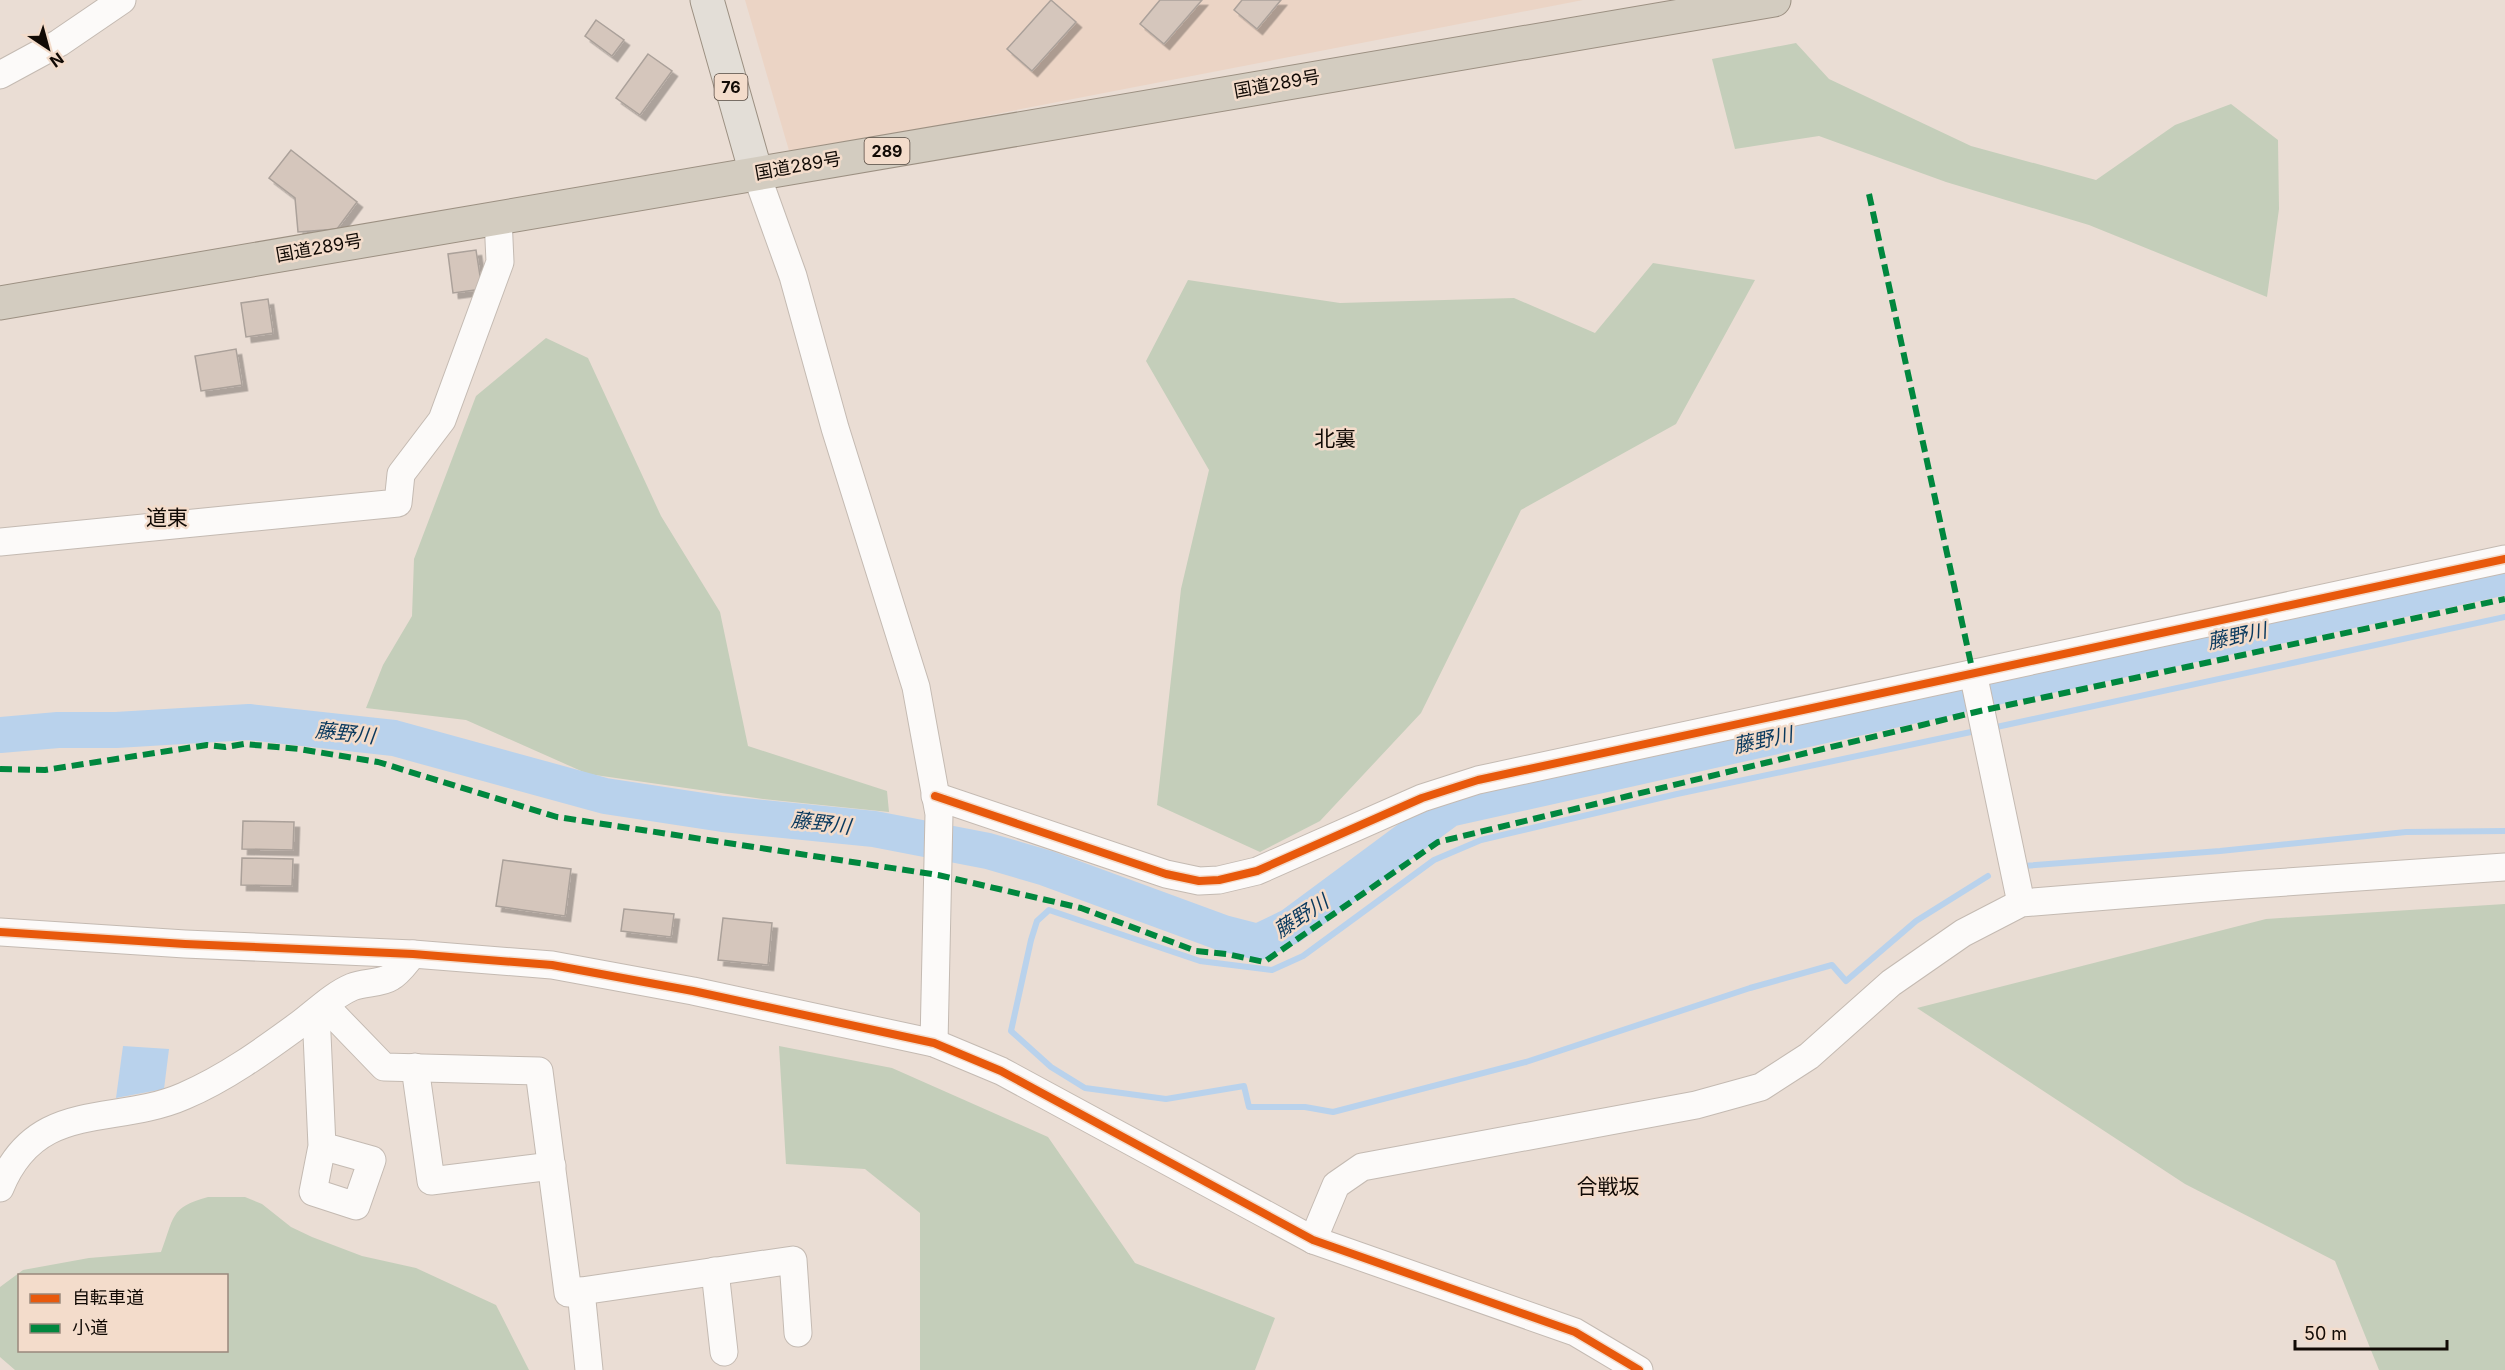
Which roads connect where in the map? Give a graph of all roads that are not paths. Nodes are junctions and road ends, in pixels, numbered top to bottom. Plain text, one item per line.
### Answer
1 (122, 0) edge
2 (707, 0) edge
3 (1774, 0) edge
4 (0, 75) edge
5 (756, 173) junction
6 (498, 217) junction
7 (0, 303) edge
8 (0, 542) edge
9 (2505, 559) edge
10 (1973, 673) junction
11 (937, 805) junction
12 (2505, 867) edge
13 (2021, 903) junction
14 (0, 932) edge
15 (413, 954) junction
16 (321, 1009) junction
17 (934, 1043) junction
18 (415, 1067) junction
19 (322, 1146) dead end
20 (552, 1166) junction
21 (0, 1188) edge
22 (1313, 1240) junction
23 (716, 1271) junction
24 (581, 1291) junction
25 (798, 1333) dead end
26 (724, 1352) dead end
27 (589, 1370) edge
28 (1639, 1370) edge

1 - 4 street
2 - 5 main road, 76
3 - 5 highway, 国道289号 / 289
5 - 6 highway, 国道289号 / 289
5 - 11 street
6 - 7 highway, 国道289号 / 289
6 - 8 street
9 - 10 street
10 - 11 street
10 - 13 street
11 - 17 street
12 - 13 street
13 - 22 street
14 - 15 street
15 - 16 street
15 - 17 street
16 - 18 street
16 - 19 street
16 - 21 street
17 - 22 street
18 - 20 street
18 - 20 street
20 - 24 street
22 - 28 street
23 - 24 street
23 - 25 street
23 - 26 street
24 - 27 street

